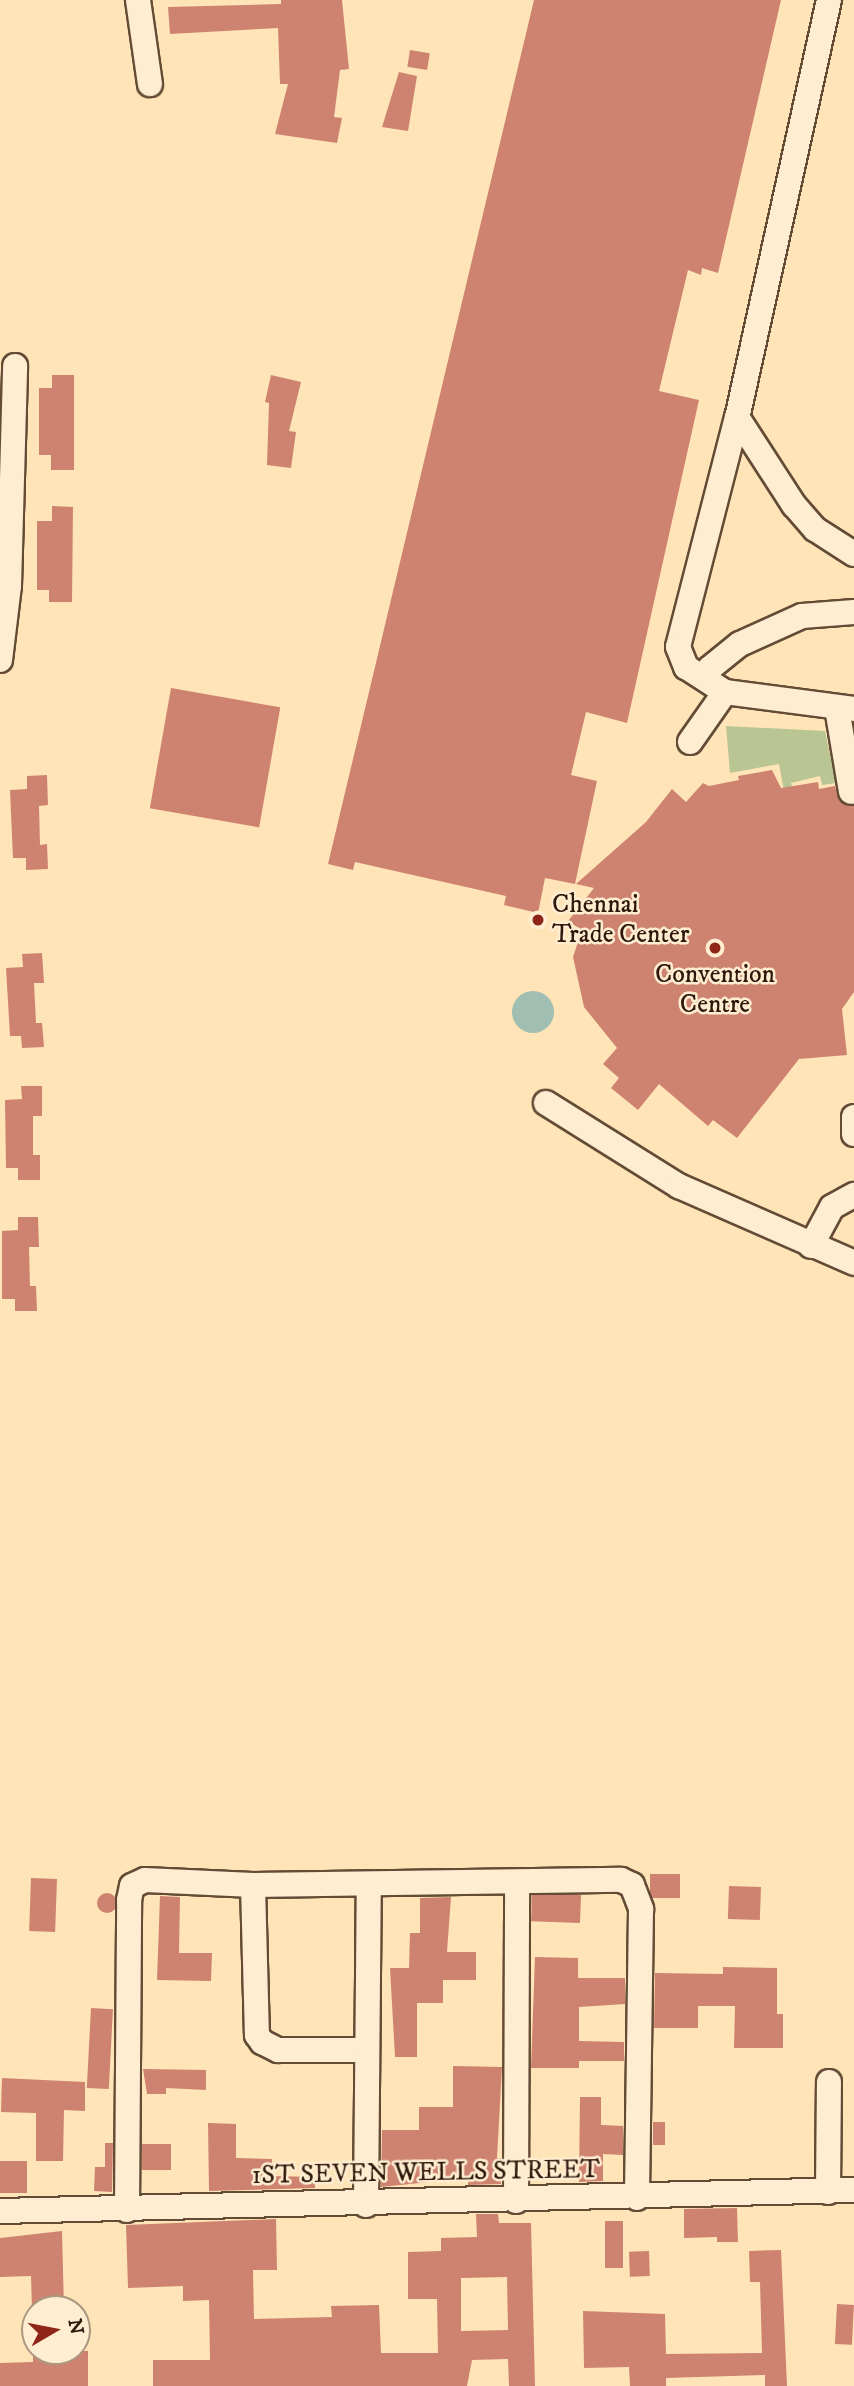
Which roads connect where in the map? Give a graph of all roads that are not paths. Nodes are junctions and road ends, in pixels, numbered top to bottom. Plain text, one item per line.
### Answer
1 (138, 0) edge
2 (829, 0) edge
3 (150, 84) dead end
4 (15, 366) dead end
5 (737, 417) junction
6 (6, 462) edge
7 (854, 554) edge
8 (854, 612) edge
9 (0, 660) edge
10 (717, 685) junction
11 (846, 708) edge
12 (690, 742) dead end
13 (852, 792) dead end
14 (546, 1102) dead end
15 (854, 1116) edge
16 (854, 1134) edge
17 (854, 1195) edge
18 (811, 1246) junction
19 (854, 1263) edge
20 (369, 1884) junction
21 (517, 1884) junction
22 (253, 1885) junction
23 (367, 2050) junction
24 (829, 2082) dead end
25 (854, 2190) edge
26 (828, 2192) junction
27 (637, 2199) junction
28 (516, 2202) junction
29 (366, 2204) junction
30 (127, 2210) junction
31 (0, 2211) edge

1 - 3 street
2 - 5 street
4 - 6 street
5 - 7 street
5 - 10 street
6 - 9 street
8 - 10 street
10 - 11 street
10 - 12 street
11 - 13 street
14 - 18 street
15 - 16 street
17 - 18 street
18 - 19 street
20 - 21 street
20 - 22 street
20 - 23 street
21 - 27 street
21 - 28 street
22 - 23 street
22 - 30 street
23 - 29 street
24 - 26 street
25 - 26 street, 1ST SEVEN WELLS STREET
26 - 27 street, 1ST SEVEN WELLS STREET
27 - 28 street, 1ST SEVEN WELLS STREET
28 - 29 street, 1ST SEVEN WELLS STREET
29 - 30 street, 1ST SEVEN WELLS STREET
30 - 31 street, 1ST SEVEN WELLS STREET

